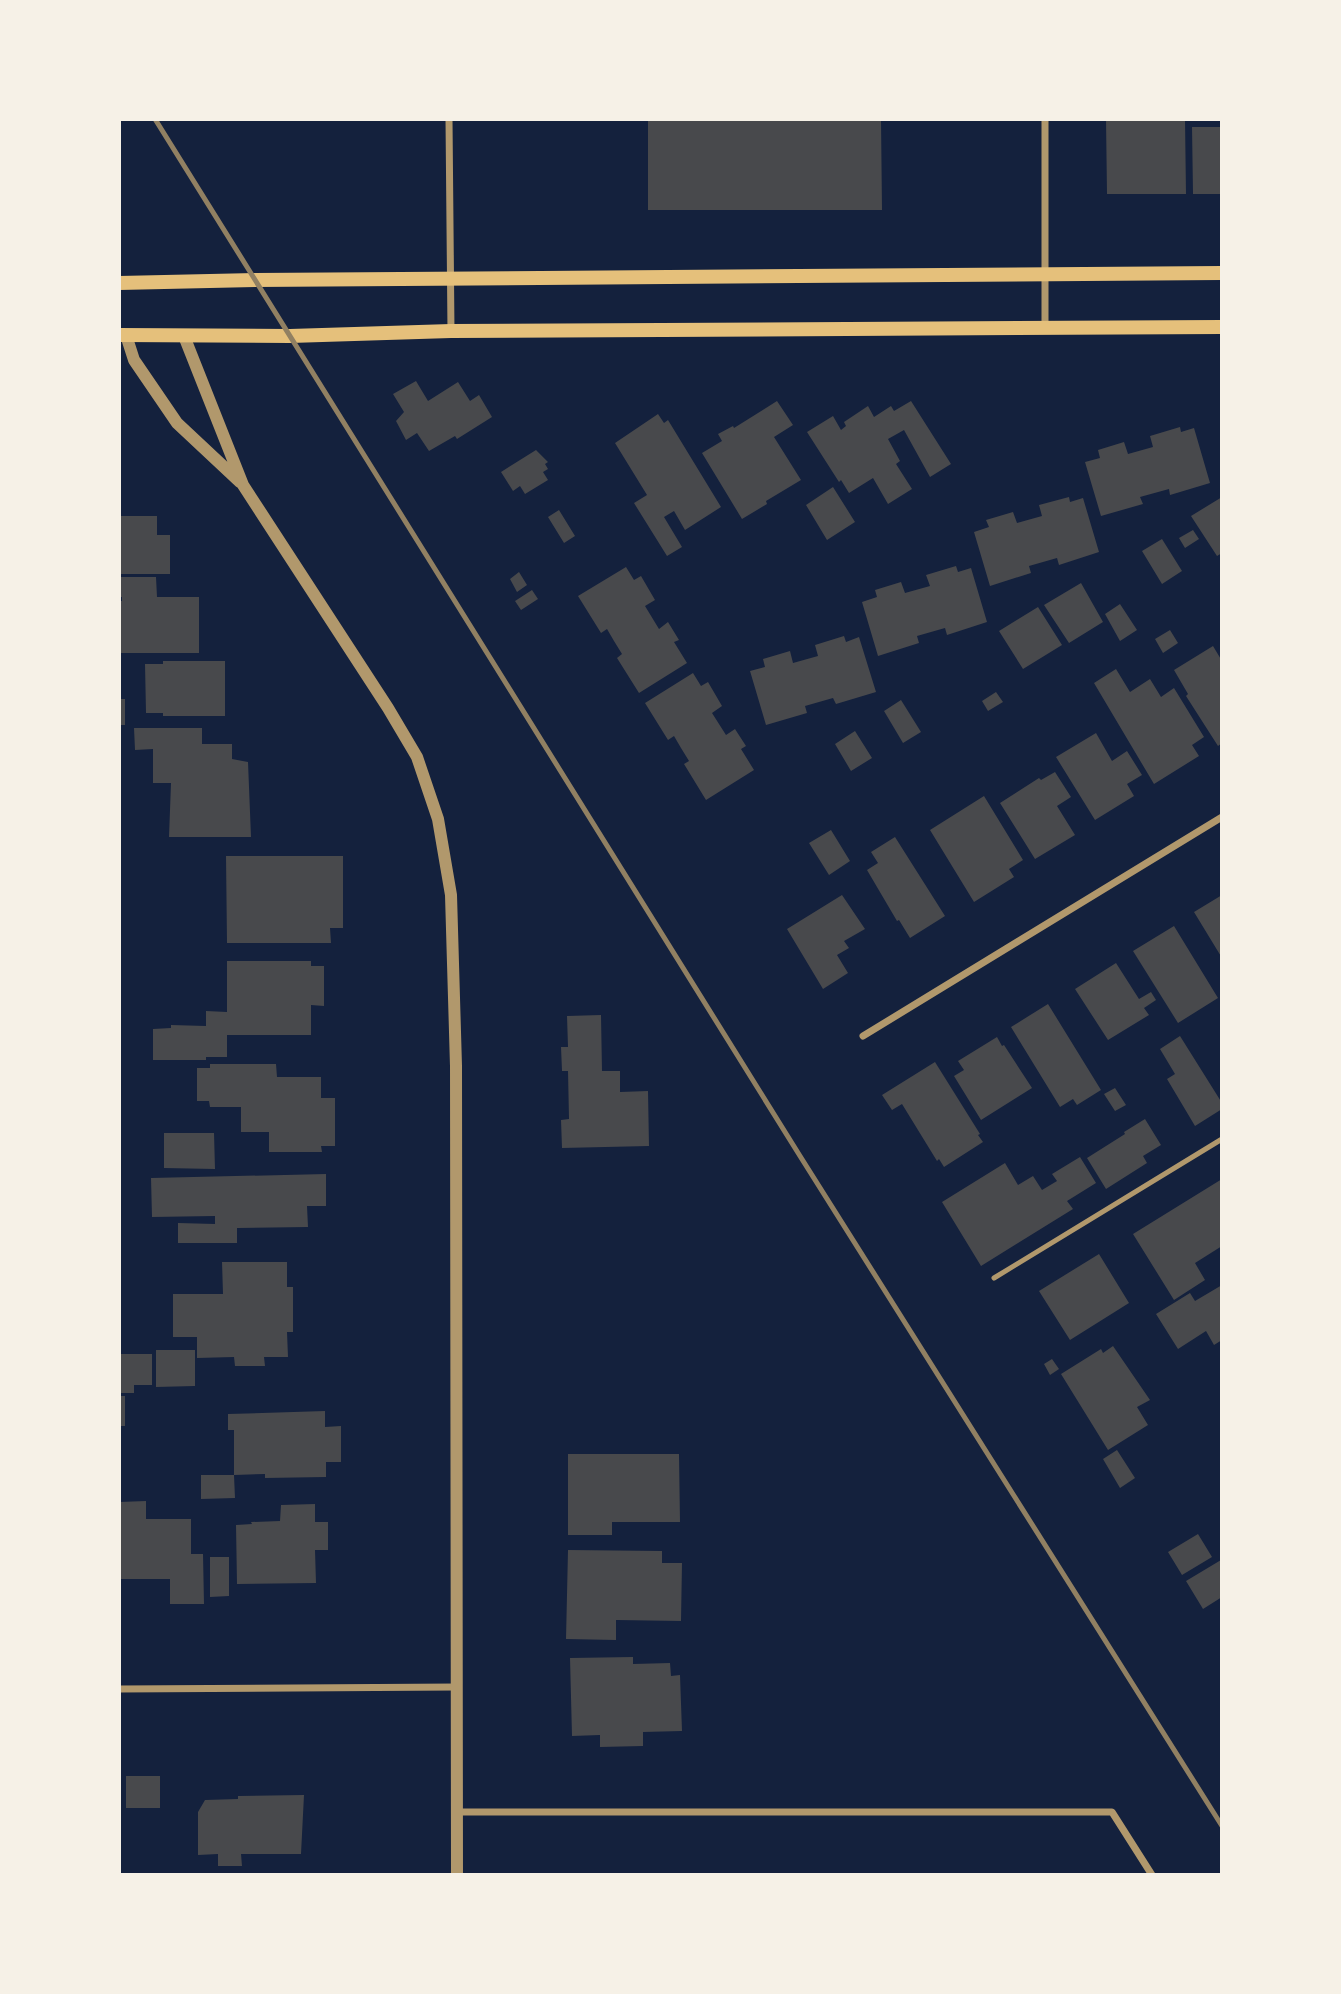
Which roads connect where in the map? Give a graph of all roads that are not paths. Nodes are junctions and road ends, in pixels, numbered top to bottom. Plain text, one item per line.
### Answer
1 (449, 119) edge
2 (1045, 119) edge
3 (1222, 273) edge
4 (1044, 274) junction
5 (451, 280) junction
6 (119, 284) edge
7 (1222, 327) edge
8 (1045, 328) junction
9 (451, 331) junction
10 (123, 335) edge
11 (184, 336) junction
12 (243, 485) junction
13 (1222, 817) edge
14 (863, 1036) dead end
15 (1222, 1139) edge
16 (994, 1278) dead end
17 (457, 1687) junction
18 (119, 1689) edge
19 (457, 1812) junction
20 (457, 1875) edge
21 (1152, 1875) edge

1 - 5 street
2 - 4 street
3 - 4 main road
4 - 5 main road
4 - 8 street
5 - 6 main road
5 - 9 street
7 - 8 main road
8 - 9 main road
9 - 11 main road
10 - 11 main road
10 - 12 street
11 - 12 street
12 - 17 street
13 - 14 street
15 - 16 lane
17 - 18 street
17 - 19 street
19 - 20 street
19 - 21 street

